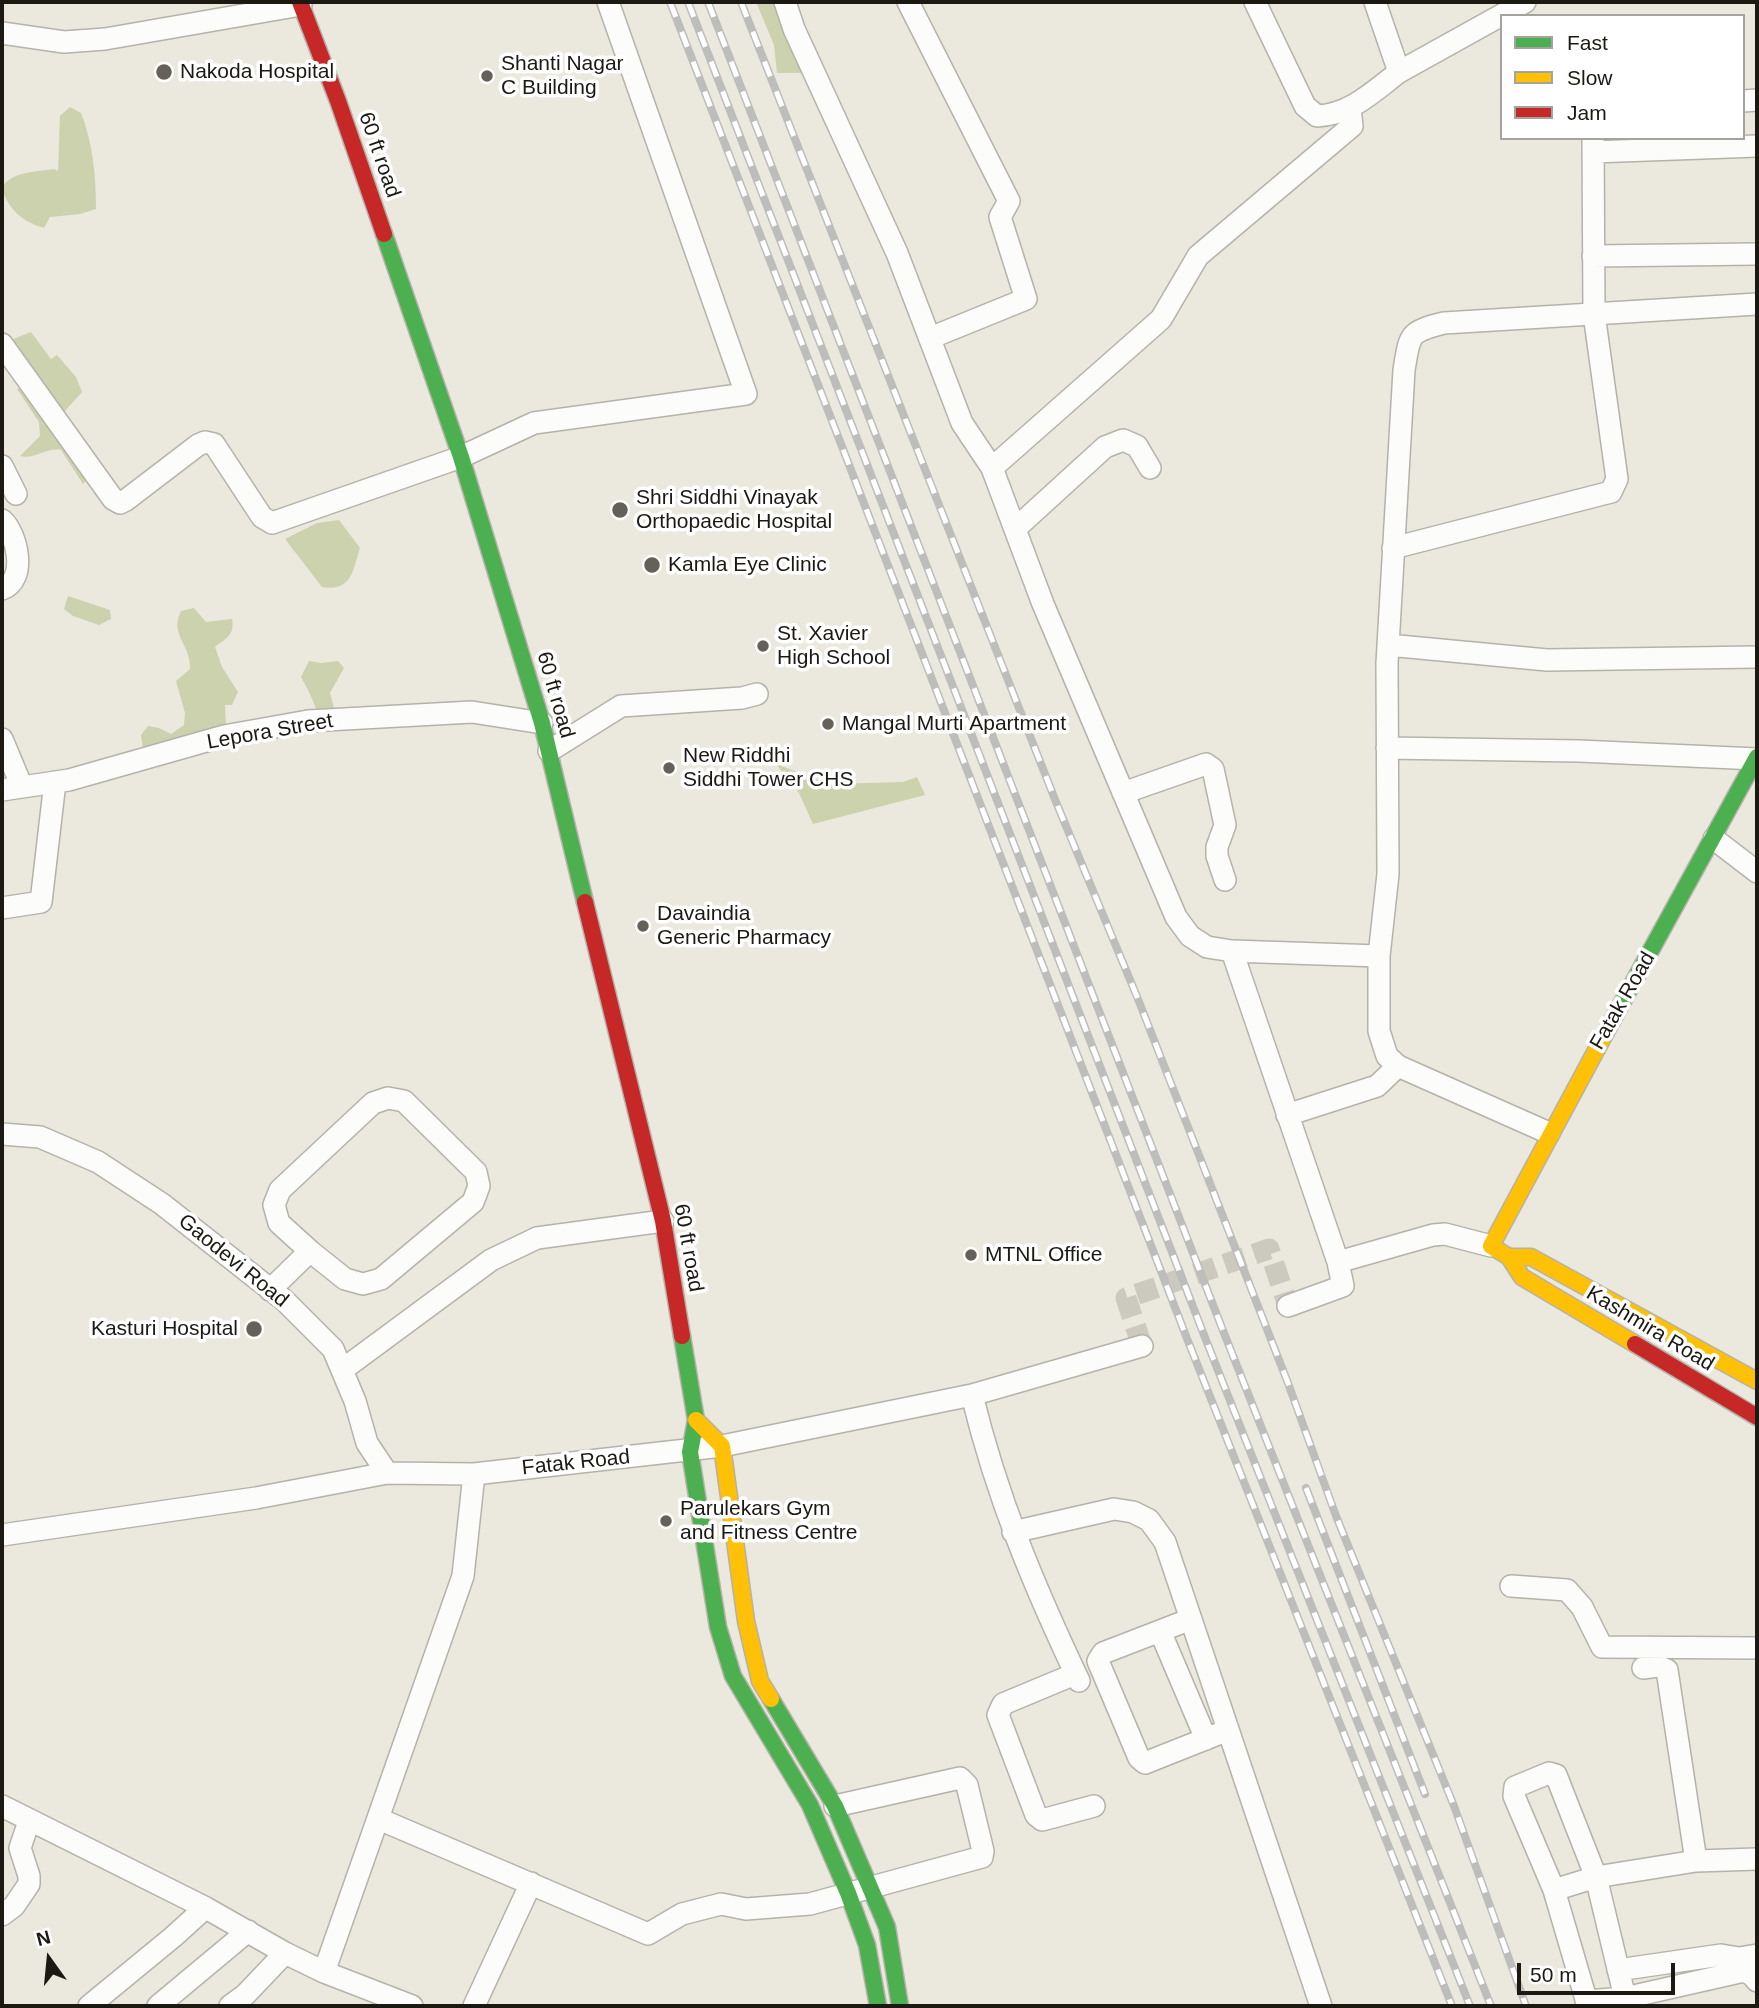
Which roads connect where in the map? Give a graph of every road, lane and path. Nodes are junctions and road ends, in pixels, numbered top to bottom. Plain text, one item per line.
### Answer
1 (608, 2) edge
2 (785, 2) edge
3 (908, 2) edge
4 (1255, 2) edge
5 (1375, 2) edge
6 (1525, 2) edge
7 (301, 4) edge
8 (1503, 14) edge
9 (1500, 16) edge
10 (2, 33) edge
11 (1399, 72) junction
12 (1350, 108) junction
13 (1593, 145) edge
14 (1757, 146) edge
15 (1757, 254) edge
16 (1593, 256) junction
17 (1757, 304) edge
18 (1594, 314) junction
19 (930, 338) junction
20 (2, 344) edge
21 (461, 457) junction
22 (2, 466) edge
23 (992, 468) junction
24 (1150, 468) dead end
25 (16, 494) dead end
26 (2, 520) edge
27 (1015, 529) junction
28 (1394, 548) junction
29 (2, 589) edge
30 (1388, 645) junction
31 (1757, 657) edge
32 (757, 694) dead end
33 (542, 723) junction
34 (2, 739) edge
35 (1387, 748) junction
36 (550, 751) junction
37 (1757, 758) edge
38 (55, 782) junction
39 (12, 788) edge
40 (1123, 793) junction
41 (1714, 839) junction
42 (1757, 872) edge
43 (1225, 880) dead end
44 (2, 908) edge
45 (1232, 951) junction
46 (1379, 956) junction
47 (1398, 1066) junction
48 (1287, 1115) junction
49 (1549, 1133) junction
50 (2, 1134) edge
51 (663, 1221) junction
52 (310, 1251) junction
53 (1500, 1252) junction
54 (1531, 1257) junction
55 (1338, 1262) junction
56 (1522, 1277) junction
57 (270, 1290) junction
58 (1288, 1306) dead end
59 (1142, 1346) dead end
60 (342, 1370) junction
61 (1757, 1381) edge
62 (972, 1395) junction
63 (1757, 1417) edge
64 (696, 1420) junction
65 (722, 1447) junction
66 (690, 1452) junction
67 (387, 1473) junction
68 (474, 1474) junction
69 (1013, 1532) junction
70 (2, 1535) edge
71 (1511, 1586) dead end
72 (1191, 1619) junction
73 (1160, 1631) junction
74 (1757, 1648) edge
75 (1643, 1668) dead end
76 (760, 1681) junction
77 (742, 1691) junction
78 (1228, 1730) junction
79 (1206, 1739) junction
80 (815, 1773) junction
81 (797, 1783) junction
82 (835, 1805) junction
83 (2, 1806) edge
84 (1094, 1806) dead end
85 (379, 1819) junction
86 (29, 1821) junction
87 (1757, 1859) edge
88 (1696, 1861) junction
89 (1596, 1877) junction
90 (531, 1884) junction
91 (869, 1886) junction
92 (1554, 1891) junction
93 (848, 1893) junction
94 (205, 1908) junction
95 (2, 1915) edge
96 (248, 1931) junction
97 (1757, 1955) edge
98 (292, 1956) junction
99 (1618, 1970) junction
100 (324, 1972) junction
101 (1757, 1980) edge
102 (1626, 2002) edge
103 (400, 2004) edge
104 (1587, 2004) edge
105 (89, 2006) edge
106 (158, 2006) edge
107 (230, 2006) edge
108 (253, 2006) edge
109 (474, 2006) edge
110 (878, 2006) edge
111 (900, 2006) edge
112 (1321, 2006) edge

1 - 21 street
2 - 19 street
3 - 19 street
4 - 12 street
5 - 11 street
6 - 8 street
7 - 10 street
7 - 21 street, 60 ft road
9 - 11 street
11 - 12 street
12 - 23 street
13 - 14 street
13 - 16 street
15 - 16 street
16 - 18 street
17 - 18 street
18 - 28 street
18 - 28 street
19 - 23 street
20 - 21 street
21 - 33 street, 60 ft road
22 - 25 street
23 - 27 street
24 - 27 street
26 - 29 street
27 - 40 street
28 - 30 street
30 - 31 street
30 - 35 street
32 - 36 street
33 - 36 street, 60 ft road
33 - 38 street, Lepora Street
34 - 39 street
35 - 37 street
35 - 46 street
36 - 51 street, 60 ft road
37 - 41 street, Fatak Road
38 - 39 street, Lepora Street
38 - 44 street
40 - 43 street
40 - 45 street
41 - 42 street
41 - 49 street, Fatak Road
45 - 46 street
45 - 48 street
46 - 47 street
47 - 48 street
47 - 49 street
48 - 55 street
49 - 53 street, Fatak Road
50 - 57 street, Gaodevi Road
51 - 60 street
51 - 64 street, 60 ft road
52 - 52 street
52 - 57 street
53 - 54 street
53 - 55 street
53 - 56 street
54 - 56 street
54 - 61 street, Kashmira Road
55 - 58 street
56 - 63 street, Kashmira Road
57 - 60 street, Gaodevi Road
59 - 62 street, Fatak Road
60 - 67 street, Gaodevi Road
62 - 65 street, Fatak Road
62 - 69 street
64 - 65 street
64 - 66 street
65 - 66 street, Fatak Road
65 - 76 street
66 - 68 street, Fatak Road
66 - 77 street
67 - 68 street, Fatak Road
67 - 70 street, Fatak Road
68 - 85 street
69 - 72 street
69 - 84 street
71 - 74 street
72 - 73 street
72 - 78 street
73 - 79 street
73 - 79 street
75 - 88 street
76 - 77 street
76 - 80 street
77 - 81 street
78 - 79 street
78 - 112 street
80 - 81 street
80 - 82 street
81 - 93 street
82 - 91 street
82 - 91 street
83 - 86 street
85 - 90 street
85 - 100 street
86 - 94 street
86 - 95 street
87 - 88 street
88 - 89 street
89 - 92 street
89 - 92 street
89 - 99 street
90 - 93 street
90 - 109 street
91 - 93 street
91 - 111 street
92 - 104 street
93 - 110 street
94 - 96 street
94 - 105 street
96 - 98 street
96 - 106 street
97 - 99 street
98 - 100 street
98 - 107 street
98 - 108 street
99 - 102 street
100 - 103 street
101 - 102 street
102 - 104 street

